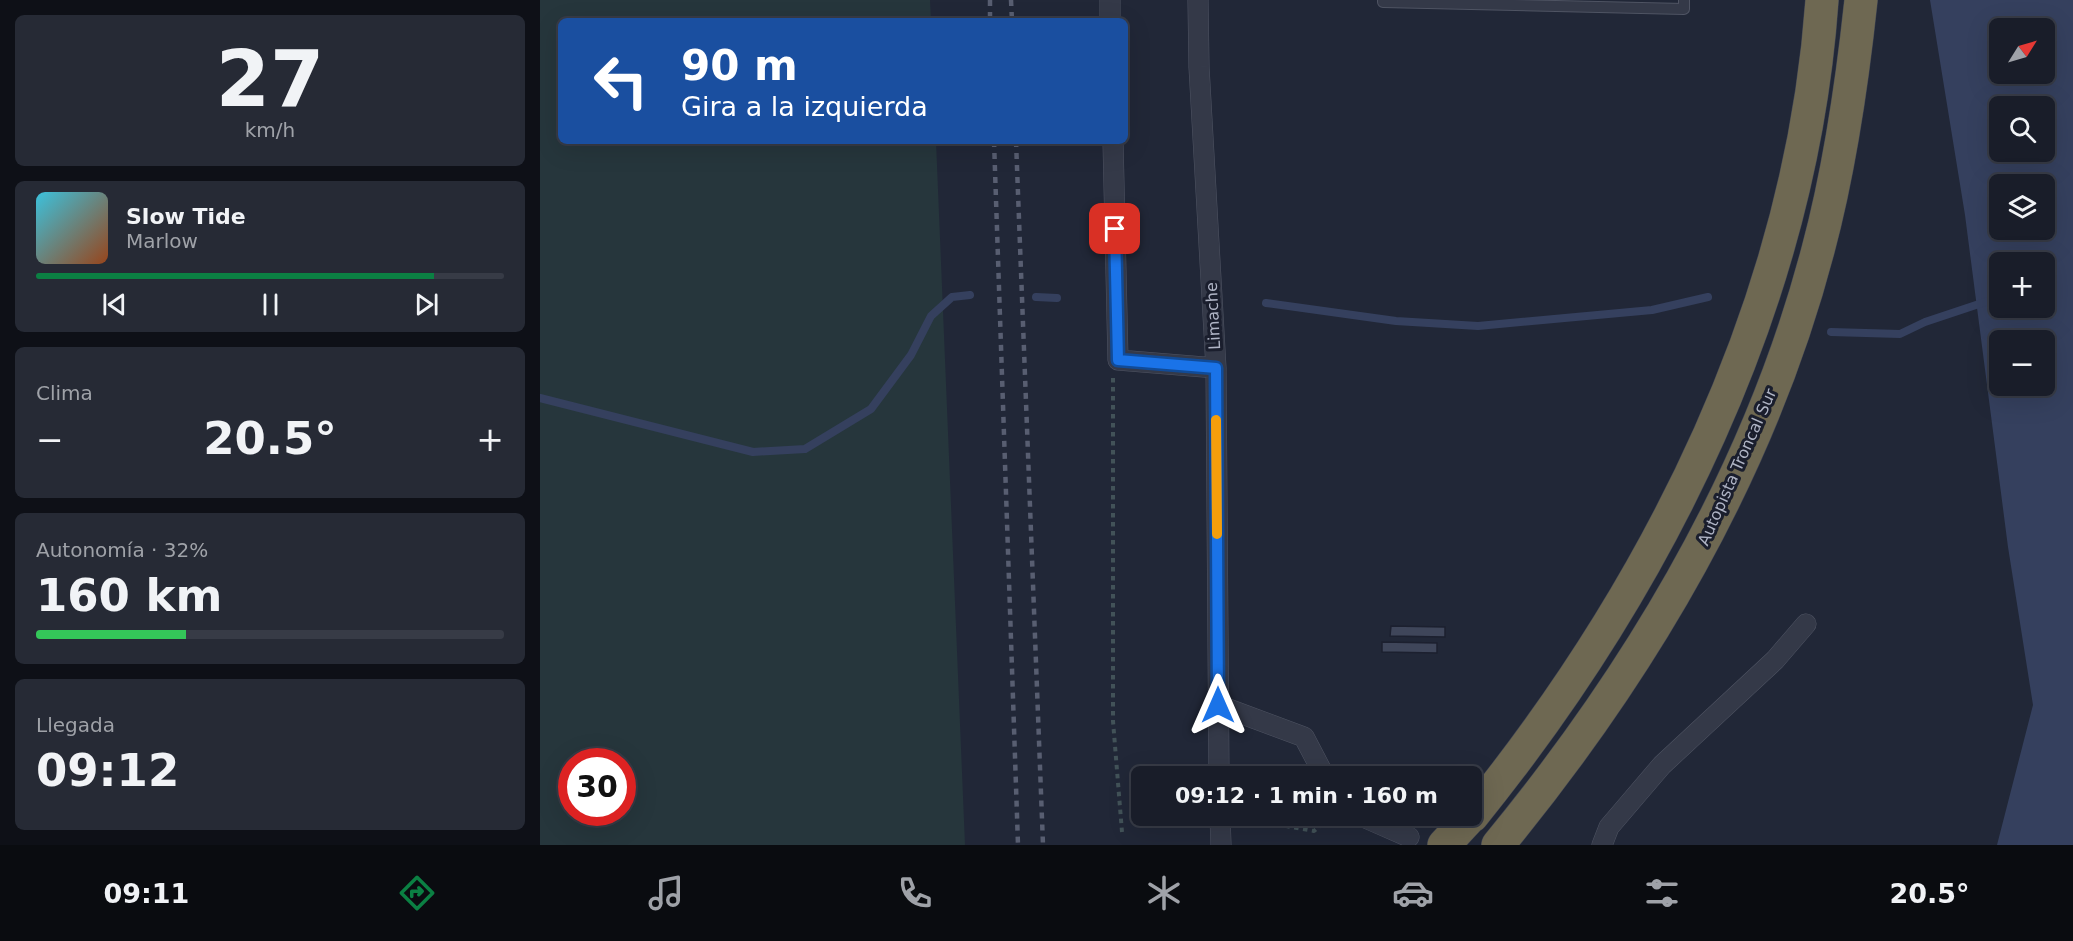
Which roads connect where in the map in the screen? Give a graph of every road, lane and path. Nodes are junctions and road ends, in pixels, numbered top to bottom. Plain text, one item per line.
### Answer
1 (1110, 0) edge
2 (1198, 0) edge
3 (1383, 0) edge
4 (1684, 0) edge
5 (1822, 0) edge
6 (1861, 0) edge
7 (1110, 18) edge
8 (1113, 144) edge
9 (1118, 360) junction
10 (1216, 368) junction
11 (1806, 624) dead end
12 (1218, 705) junction
13 (1219, 766) edge
14 (1319, 766) edge
15 (1482, 801) edge
16 (1220, 826) edge
17 (1286, 826) edge
18 (1320, 826) edge
19 (1384, 826) edge
20 (1462, 826) edge
21 (1122, 832) dead end
22 (1409, 837) dead end
23 (1221, 845) edge
24 (1444, 845) edge
25 (1498, 845) edge
26 (1602, 845) edge

1 - 7 street
2 - 10 street, Limache
3 - 4 lane
5 - 15 highway
6 - 25 highway, Autopista Troncal Sur
8 - 9 street
9 - 10 street
9 - 21 path
10 - 12 street, Limache
11 - 26 street
12 - 13 street, Limache
12 - 14 street
16 - 23 street
17 - 18 path
19 - 22 street
20 - 24 highway

